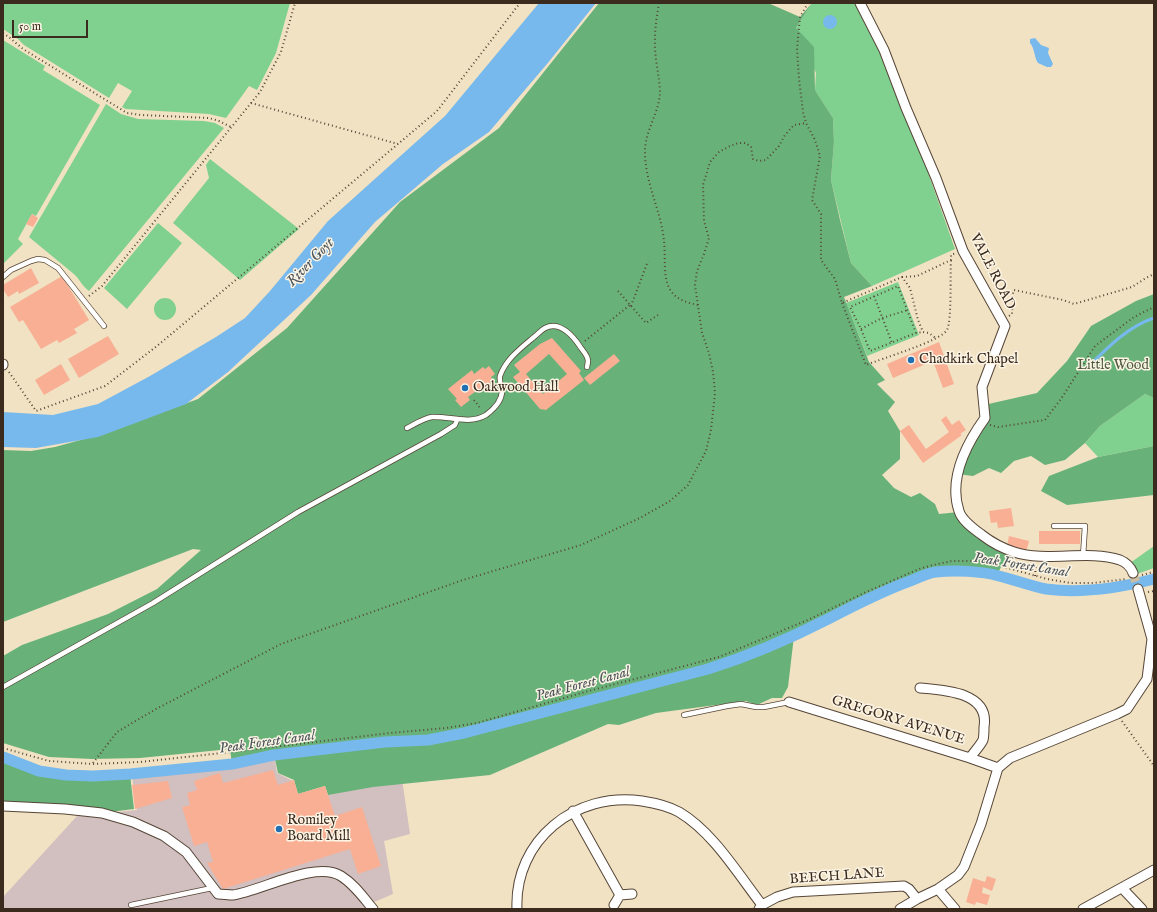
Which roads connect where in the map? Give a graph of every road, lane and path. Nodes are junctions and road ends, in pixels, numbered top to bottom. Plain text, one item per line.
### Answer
1 (295, 3) edge
2 (520, 3) edge
3 (659, 3) edge
4 (792, 3) edge
5 (800, 3) edge
6 (808, 3) edge
7 (860, 3) edge
8 (3, 33) edge
9 (251, 103) junction
10 (806, 123) junction
11 (231, 127) junction
12 (398, 144) junction
13 (963, 251) junction
14 (951, 260) junction
15 (648, 261) dead end
16 (1154, 274) edge
17 (3, 277) edge
18 (902, 277) junction
19 (618, 291) dead end
20 (874, 296) junction
21 (84, 300) junction
22 (842, 303) junction
23 (698, 305) junction
24 (631, 306) junction
25 (1154, 307) edge
26 (908, 310) junction
27 (658, 315) dead end
28 (1009, 316) dead end
29 (882, 318) junction
30 (104, 326) dead end
31 (861, 328) junction
32 (923, 332) junction
33 (916, 333) junction
34 (937, 339) junction
35 (892, 343) junction
36 (580, 345) junction
37 (3, 364) edge
38 (587, 367) dead end
39 (474, 400) dead end
40 (486, 415) junction
41 (457, 420) junction
42 (998, 427) dead end
43 (407, 428) dead end
44 (1054, 526) dead end
45 (1084, 556) junction
46 (1133, 572) tunnel mouth
47 (1121, 580) dead end
48 (1138, 589) tunnel mouth
49 (1150, 678) edge
50 (3, 687) edge
51 (920, 688) dead end
52 (789, 702) joint
53 (1117, 714) junction
54 (684, 715) dead end
55 (3, 748) edge
56 (970, 758) junction
57 (93, 764) junction
58 (1154, 766) edge
59 (998, 768) junction
60 (3, 806) edge
61 (574, 811) junction
62 (1154, 870) edge
63 (212, 888) junction
64 (1122, 888) junction
65 (938, 889) junction
66 (632, 894) dead end
67 (620, 895) junction
68 (918, 899) junction
69 (131, 905) dead end
70 (614, 905) dead end
71 (760, 907) edge
72 (373, 909) edge
73 (517, 909) edge
74 (900, 909) edge
75 (954, 909) edge
76 (1083, 909) edge
77 (1142, 909) edge

1 - 9 path
2 - 12 path
3 - 23 path
4 - 5 path
6 - 10 path
7 - 13 street, VALE ROAD
8 - 11 path
9 - 11 path
9 - 12 path
10 - 22 path
10 - 23 path
11 - 21 path
12 - 37 path
13 - 14 path
13 - 45 street, VALE ROAD
14 - 18 path
14 - 34 path
15 - 24 path
16 - 28 path
17 - 21 lane
18 - 22 path
18 - 32 path
19 - 24 path
20 - 26 path
20 - 29 path
20 - 31 path
21 - 30 lane
22 - 34 path
23 - 57 path
24 - 27 path
24 - 36 path
25 - 42 path
26 - 29 path
26 - 33 path
29 - 31 path
29 - 35 path
31 - 35 path
32 - 33 path
32 - 34 path
33 - 35 path
36 - 38 lane
36 - 40 lane
39 - 40 path
40 - 41 lane
41 - 43 lane
41 - 50 lane
44 - 45 lane
45 - 46 street, VALE ROAD
47 - 57 path
48 - 49 street
49 - 53 street
51 - 56 street
52 - 54 lane
52 - 56 street, GREGORY AVENUE
53 - 58 path
53 - 59 street
55 - 57 path
56 - 59 street, GREGORY AVENUE
59 - 65 street
60 - 63 street
61 - 67 street
61 - 71 street
61 - 73 street
62 - 64 street
63 - 69 lane
63 - 72 street
64 - 76 street
64 - 77 street
65 - 68 street
65 - 75 street
66 - 67 street
67 - 70 street
68 - 71 street, BEECH LANE
68 - 74 street

